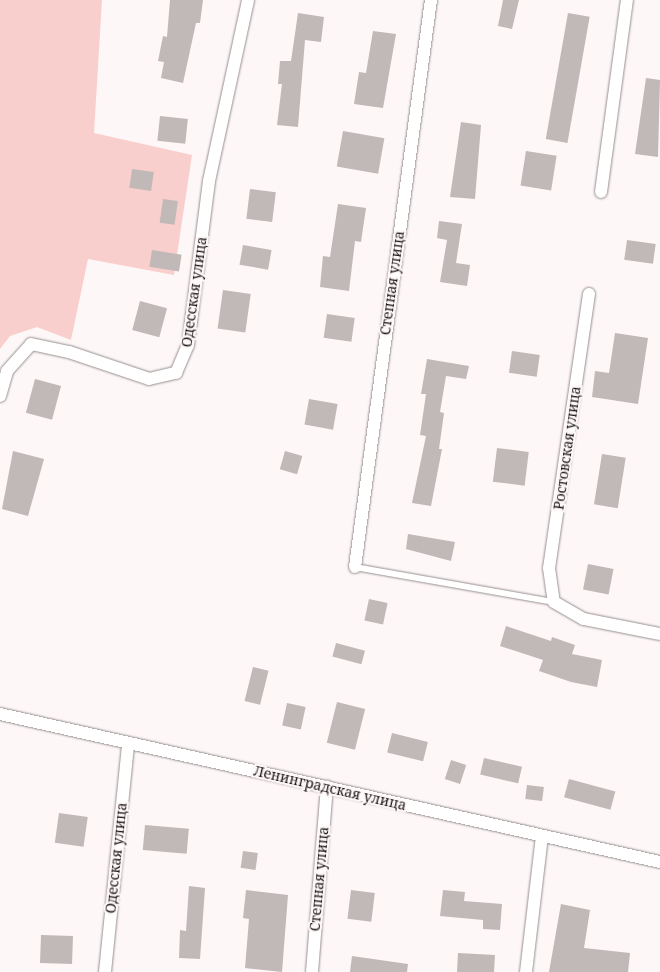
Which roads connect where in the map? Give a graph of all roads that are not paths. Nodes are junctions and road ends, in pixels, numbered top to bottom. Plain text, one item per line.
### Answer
1 (248, 0) edge
2 (431, 0) edge
3 (628, 0) edge
4 (601, 192) dead end
5 (589, 294) dead end
6 (0, 396) edge
7 (355, 567) joint
8 (554, 602) junction
9 (660, 634) edge
10 (0, 714) edge
11 (128, 744) junction
12 (327, 787) junction
13 (542, 836) junction
14 (660, 862) edge
15 (105, 972) edge
16 (312, 972) edge
17 (526, 972) edge

1 - 6 street, Одесская улица
2 - 7 street, Степная улица
3 - 4 street
5 - 8 street, Ростовская улица
7 - 8 lane
8 - 9 street
10 - 11 street, Ленинградская улица
11 - 12 street, Ленинградская улица
11 - 15 street, Одесская улица
12 - 13 street, Ленинградская улица
12 - 16 street, Степная улица
13 - 14 street, Ленинградская улица
13 - 17 street

